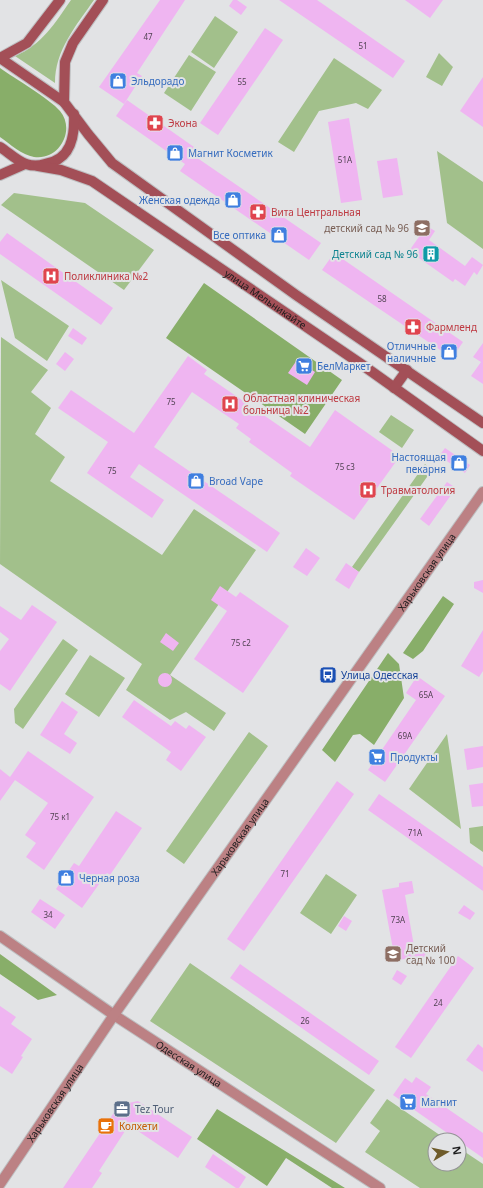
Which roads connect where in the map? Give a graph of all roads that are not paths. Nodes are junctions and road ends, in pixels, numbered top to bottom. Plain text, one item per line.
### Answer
1 (60, 0) edge
2 (103, 0) edge
3 (0, 58) edge
4 (64, 102) junction
5 (74, 114) junction
6 (0, 147) edge
7 (25, 164) junction
8 (38, 166) junction
9 (0, 174) edge
10 (407, 370) junction
11 (394, 388) junction
12 (483, 423) edge
13 (483, 450) edge
14 (483, 492) edge
15 (0, 936) edge
16 (114, 1015) junction
17 (0, 1184) edge
18 (380, 1188) edge

1 - 3 main road
2 - 4 main road
3 - 4 main road, улица Мельникайте
4 - 5 main road, улица Мельникайте
5 - 8 main road
5 - 10 main road, улица Мельникайте
6 - 7 main road
7 - 8 main road, улица Мельникайте
7 - 9 main road
8 - 11 main road, улица Мельникайте
10 - 11 main road
10 - 12 main road, улица Мельникайте
11 - 13 main road, улица Мельникайте
14 - 16 street, Харьковская улица
15 - 16 street, Одесская улица
16 - 17 street, Харьковская улица
16 - 18 street, Одесская улица

